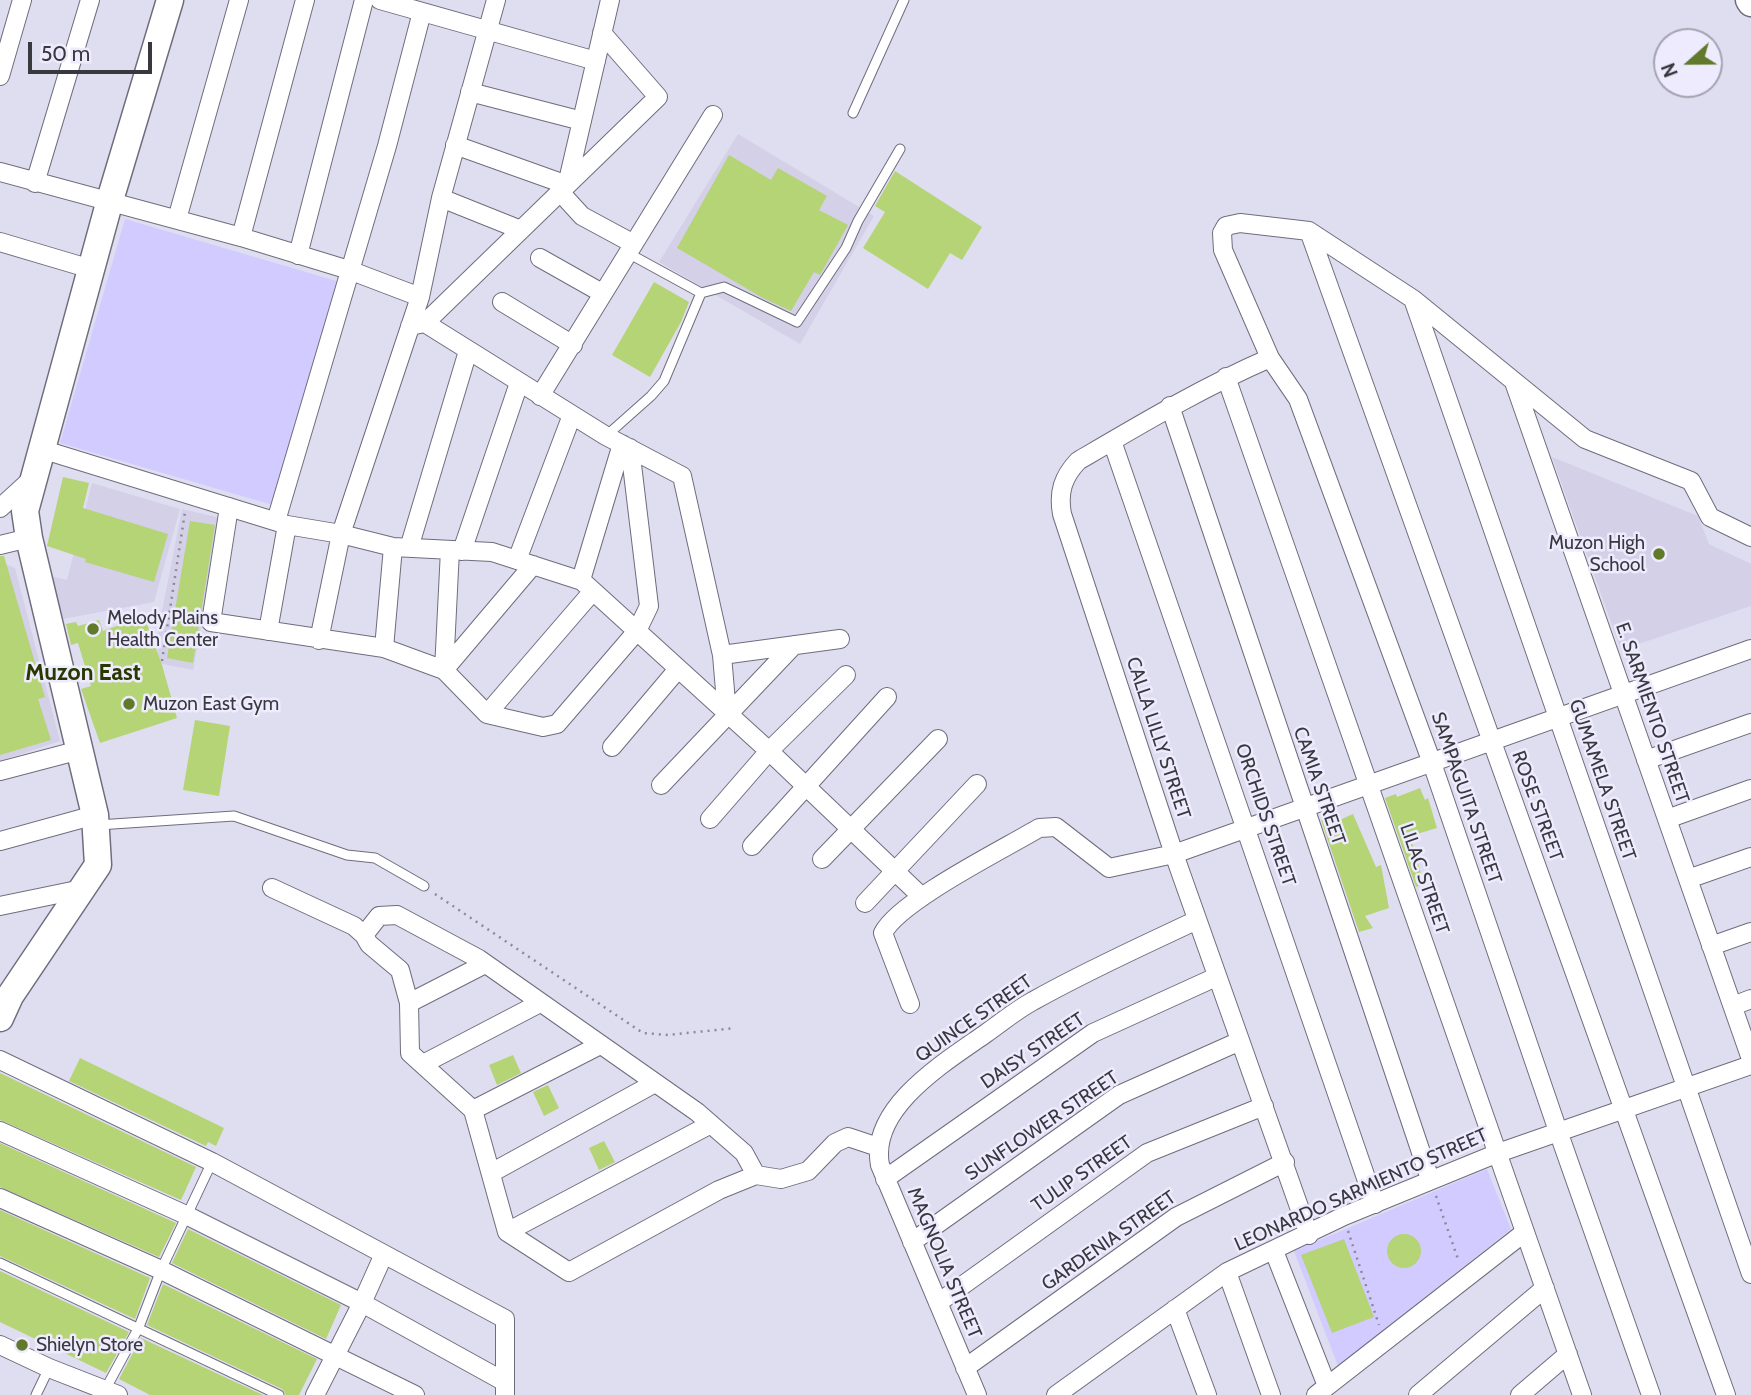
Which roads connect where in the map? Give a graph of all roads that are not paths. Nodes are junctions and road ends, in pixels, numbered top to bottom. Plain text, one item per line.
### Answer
1 (22, 0) edge
2 (90, 0) edge
3 (170, 0) edge
4 (239, 0) edge
5 (305, 0) edge
6 (364, 0) edge
7 (380, 0) edge
8 (496, 0) edge
9 (610, 0) edge
10 (904, 0) edge
11 (422, 12) junction
12 (487, 32) junction
13 (602, 33) junction
14 (596, 61) junction
15 (0, 76) edge
16 (470, 92) junction
17 (853, 113) dead end
18 (713, 115) dead end
19 (582, 121) junction
20 (455, 145) junction
21 (900, 149) dead end
22 (0, 172) edge
23 (35, 183) junction
24 (564, 188) junction
25 (440, 198) junction
26 (110, 200) junction
27 (177, 219) junction
28 (521, 230) junction
29 (1309, 231) junction
30 (241, 237) junction
31 (0, 242) edge
32 (629, 247) junction
33 (299, 255) junction
34 (540, 258) dead end
35 (92, 269) junction
36 (349, 270) junction
37 (602, 293) junction
38 (701, 293) junction
39 (420, 297) junction
40 (1413, 299) junction
41 (502, 302) dead end
42 (417, 325) junction
43 (573, 345) junction
44 (468, 351) junction
45 (1270, 358) junction
46 (1226, 377) junction
47 (1514, 381) junction
48 (519, 383) junction
49 (540, 396) junction
50 (1170, 406) junction
51 (572, 415) junction
52 (1112, 441) junction
53 (619, 443) junction
54 (41, 449) junction
55 (34, 477) junction
56 (229, 507) junction
57 (0, 508) edge
58 (281, 523) junction
59 (341, 534) junction
60 (1751, 537) edge
61 (29, 538) junction
62 (0, 545) edge
63 (401, 548) junction
64 (456, 550) junction
65 (525, 563) junction
66 (587, 585) junction
67 (268, 631) junction
68 (637, 631) junction
69 (840, 639) dead end
70 (319, 640) junction
71 (794, 645) junction
72 (384, 648) junction
73 (1751, 649) edge
74 (722, 655) junction
75 (678, 669) junction
76 (444, 670) junction
77 (846, 675) dead end
78 (1623, 695) junction
79 (887, 697) dead end
80 (487, 714) junction
81 (727, 714) junction
82 (1558, 718) junction
83 (1751, 723) edge
84 (939, 739) dead end
85 (1492, 741) junction
86 (612, 747) dead end
87 (80, 750) junction
88 (769, 751) junction
89 (1646, 760) junction
90 (1432, 762) junction
91 (0, 771) edge
92 (977, 784) dead end
93 (661, 785) dead end
94 (1369, 785) junction
95 (804, 788) junction
96 (1751, 789) edge
97 (1304, 808) junction
98 (710, 818) dead end
99 (1667, 818) junction
100 (95, 820) junction
101 (1247, 828) junction
102 (851, 831) junction
103 (0, 841) edge
104 (752, 846) dead end
105 (1174, 854) junction
106 (1751, 857) edge
107 (822, 859) dead end
108 (895, 872) junction
109 (1688, 879) junction
110 (424, 886) road end
111 (272, 888) dead end
112 (82, 889) junction
113 (922, 897) junction
114 (865, 903) dead end
115 (0, 906) edge
116 (1197, 920) junction
117 (1751, 932) edge
118 (364, 935) junction
119 (1711, 946) junction
120 (485, 964) junction
121 (1216, 976) junction
122 (1751, 999) edge
123 (409, 1003) junction
124 (540, 1003) junction
125 (910, 1004) dead end
126 (1732, 1006) junction
127 (0, 1018) edge
128 (1240, 1041) junction
129 (600, 1045) junction
130 (1751, 1059) edge
131 (0, 1060) edge
132 (423, 1064) junction
133 (1751, 1065) edge
134 (655, 1083) junction
135 (1686, 1086) junction
136 (1264, 1106) junction
137 (1623, 1109) junction
138 (474, 1110) junction
139 (711, 1124) junction
140 (0, 1131) edge
141 (1558, 1131) junction
142 (878, 1147) junction
143 (1497, 1153) junction
144 (212, 1162) junction
145 (1285, 1162) junction
146 (491, 1172) junction
147 (756, 1175) junction
148 (885, 1179) junction
149 (1430, 1179) junction
150 (0, 1198) edge
151 (1376, 1204) junction
152 (186, 1215) junction
153 (507, 1231) junction
154 (1525, 1232) junction
155 (1309, 1234) junction
156 (912, 1242) junction
157 (1274, 1251) junction
158 (384, 1254) junction
159 (0, 1263) edge
160 (161, 1270) junction
161 (1227, 1272) junction
162 (1751, 1274) edge
163 (1545, 1289) junction
164 (362, 1303) junction
165 (938, 1303) junction
166 (1175, 1309) junction
167 (139, 1328) junction
168 (0, 1345) edge
169 (335, 1354) junction
170 (1568, 1354) junction
171 (49, 1368) junction
172 (965, 1368) junction
173 (505, 1388) edge
174 (1322, 1390) edge
175 (109, 1393) edge
176 (36, 1395) edge
177 (279, 1395) edge
178 (315, 1395) edge
179 (415, 1395) edge
180 (977, 1395) edge
181 (1056, 1395) edge
182 (1207, 1395) edge
183 (1271, 1395) edge
184 (1418, 1395) edge
185 (1520, 1395) edge
186 (1582, 1395) edge
187 (1651, 1395) edge
188 (1726, 1395) edge

1 - 15 street
2 - 23 street
3 - 26 street
4 - 27 street
5 - 30 street
6 - 33 street
7 - 11 street
8 - 12 street
9 - 13 street
10 - 17 lane
11 - 12 street
11 - 36 street
12 - 14 street
12 - 16 street
13 - 14 street
13 - 24 street
14 - 19 street
16 - 19 street
16 - 20 street
18 - 32 street
19 - 24 street
20 - 24 street
20 - 25 street
21 - 38 lane
22 - 23 street
23 - 26 street
24 - 28 street
24 - 32 street
25 - 28 street
25 - 39 street
26 - 27 street
26 - 35 street
27 - 30 street
28 - 42 street
29 - 40 street
29 - 45 street, SAMPAGUITA STREET
29 - 85 street, ROSE STREET
30 - 33 street
31 - 35 street
32 - 37 street
32 - 38 lane
33 - 36 street
34 - 37 street
35 - 54 street
36 - 39 street
36 - 58 street
37 - 43 street
38 - 53 lane
39 - 42 street
40 - 47 street
40 - 82 street, GUMAMELA STREET
41 - 43 street
42 - 44 street
42 - 59 street
43 - 49 street
44 - 48 street
44 - 63 street
45 - 46 street, CALLA LILLY STREET
45 - 90 street, SAMPAGUITA STREET
46 - 50 street, CALLA LILLY STREET
46 - 94 street, LILAC STREET
47 - 60 street
47 - 78 street, E. SARMIENTO STREET
48 - 49 street
48 - 64 street
49 - 51 street
50 - 52 street, CALLA LILLY STREET
50 - 97 street, CAMIA STREET
51 - 53 street
51 - 65 street
52 - 101 street, ORCHIDS STREET
52 - 105 street, CALLA LILLY STREET
53 - 66 street
53 - 68 street
53 - 74 street
54 - 55 street
54 - 56 street
55 - 57 street
55 - 61 street
56 - 58 street
56 - 67 street
58 - 59 street
58 - 67 street
59 - 63 street
59 - 70 street
61 - 62 street
61 - 87 street
63 - 64 street
63 - 72 street
64 - 65 street
64 - 76 street
65 - 66 street
65 - 76 street
66 - 68 street
66 - 80 street
67 - 70 street
68 - 75 street
68 - 80 street
69 - 71 street
70 - 72 street
71 - 74 street
71 - 81 street
72 - 76 street
73 - 78 street
74 - 81 street
75 - 81 street
75 - 86 street
76 - 80 street
77 - 88 street
78 - 82 street
78 - 89 street, E. SARMIENTO STREET
79 - 95 street
81 - 88 street
81 - 93 street
82 - 85 street
82 - 135 street, GUMAMELA STREET
83 - 89 street
84 - 102 street
85 - 90 street
85 - 137 street, ROSE STREET
87 - 91 street
87 - 100 street
88 - 95 street
88 - 98 street
89 - 99 street, E. SARMIENTO STREET
90 - 94 street
90 - 141 street, SAMPAGUITA STREET
92 - 108 street
94 - 97 street
94 - 143 street, LILAC STREET
95 - 102 street
95 - 104 street
96 - 99 street
97 - 101 street
97 - 149 street, CAMIA STREET
99 - 109 street, E. SARMIENTO STREET
100 - 103 street
100 - 110 lane
100 - 112 street
101 - 105 street
101 - 151 street, ORCHIDS STREET
102 - 107 street
102 - 108 street
105 - 113 street
105 - 116 street, CALLA LILLY STREET
106 - 109 street
108 - 113 street
108 - 114 street
109 - 119 street, E. SARMIENTO STREET
111 - 118 street
112 - 115 street
112 - 127 street
113 - 125 street
116 - 121 street, CALLA LILLY STREET
116 - 142 street, QUINCE STREET
117 - 119 street
118 - 120 street
118 - 123 street
119 - 126 street, E. SARMIENTO STREET
120 - 123 street
120 - 124 street
121 - 128 street, CALLA LILLY STREET
121 - 148 street, DAISY STREET
122 - 126 street
123 - 132 street
124 - 129 street
124 - 132 street
126 - 130 street, E. SARMIENTO STREET
128 - 136 street, CALLA LILLY STREET
128 - 156 street, SUNFLOWER STREET
129 - 134 street
129 - 138 street
131 - 144 street
132 - 138 street
133 - 135 street, LEONARDO SARMIENTO STREET
134 - 139 street
134 - 146 street
135 - 137 street, LEONARDO SARMIENTO STREET
135 - 162 street, GUMAMELA STREET
136 - 145 street, CALLA LILLY STREET
136 - 165 street, TULIP STREET
137 - 141 street, LEONARDO SARMIENTO STREET
137 - 188 street, ROSE STREET
138 - 146 street
139 - 147 street
139 - 153 street
140 - 152 street
141 - 143 street, LEONARDO SARMIENTO STREET
141 - 187 street, SAMPAGUITA STREET
142 - 147 street
142 - 148 street, MAGNOLIA STREET
143 - 149 street, LEONARDO SARMIENTO STREET
143 - 154 street, LILAC STREET
144 - 152 lane
144 - 158 street
145 - 155 street, CALLA LILLY STREET
145 - 172 street, GARDENIA STREET
146 - 153 street
147 - 153 street
148 - 156 street, MAGNOLIA STREET
149 - 151 street, LEONARDO SARMIENTO STREET
150 - 160 street
151 - 155 street, LEONARDO SARMIENTO STREET
152 - 160 lane
152 - 164 street
154 - 163 street, LILAC STREET
154 - 174 street
155 - 157 street, LEONARDO SARMIENTO STREET
156 - 165 street, MAGNOLIA STREET
157 - 161 street, LEONARDO SARMIENTO STREET
157 - 174 street
158 - 164 street
158 - 173 street
159 - 167 lane
160 - 167 lane
160 - 169 street
161 - 166 street, LEONARDO SARMIENTO STREET
161 - 183 street
163 - 170 street, LILAC STREET
163 - 184 street
164 - 169 street
164 - 173 street
165 - 172 street, MAGNOLIA STREET
166 - 181 street, LEONARDO SARMIENTO STREET
166 - 182 street
167 - 175 lane
167 - 177 lane
168 - 171 street
169 - 178 street
169 - 179 street
170 - 185 street
170 - 186 street, LILAC STREET
171 - 175 street
171 - 176 lane
172 - 180 street, MAGNOLIA STREET

